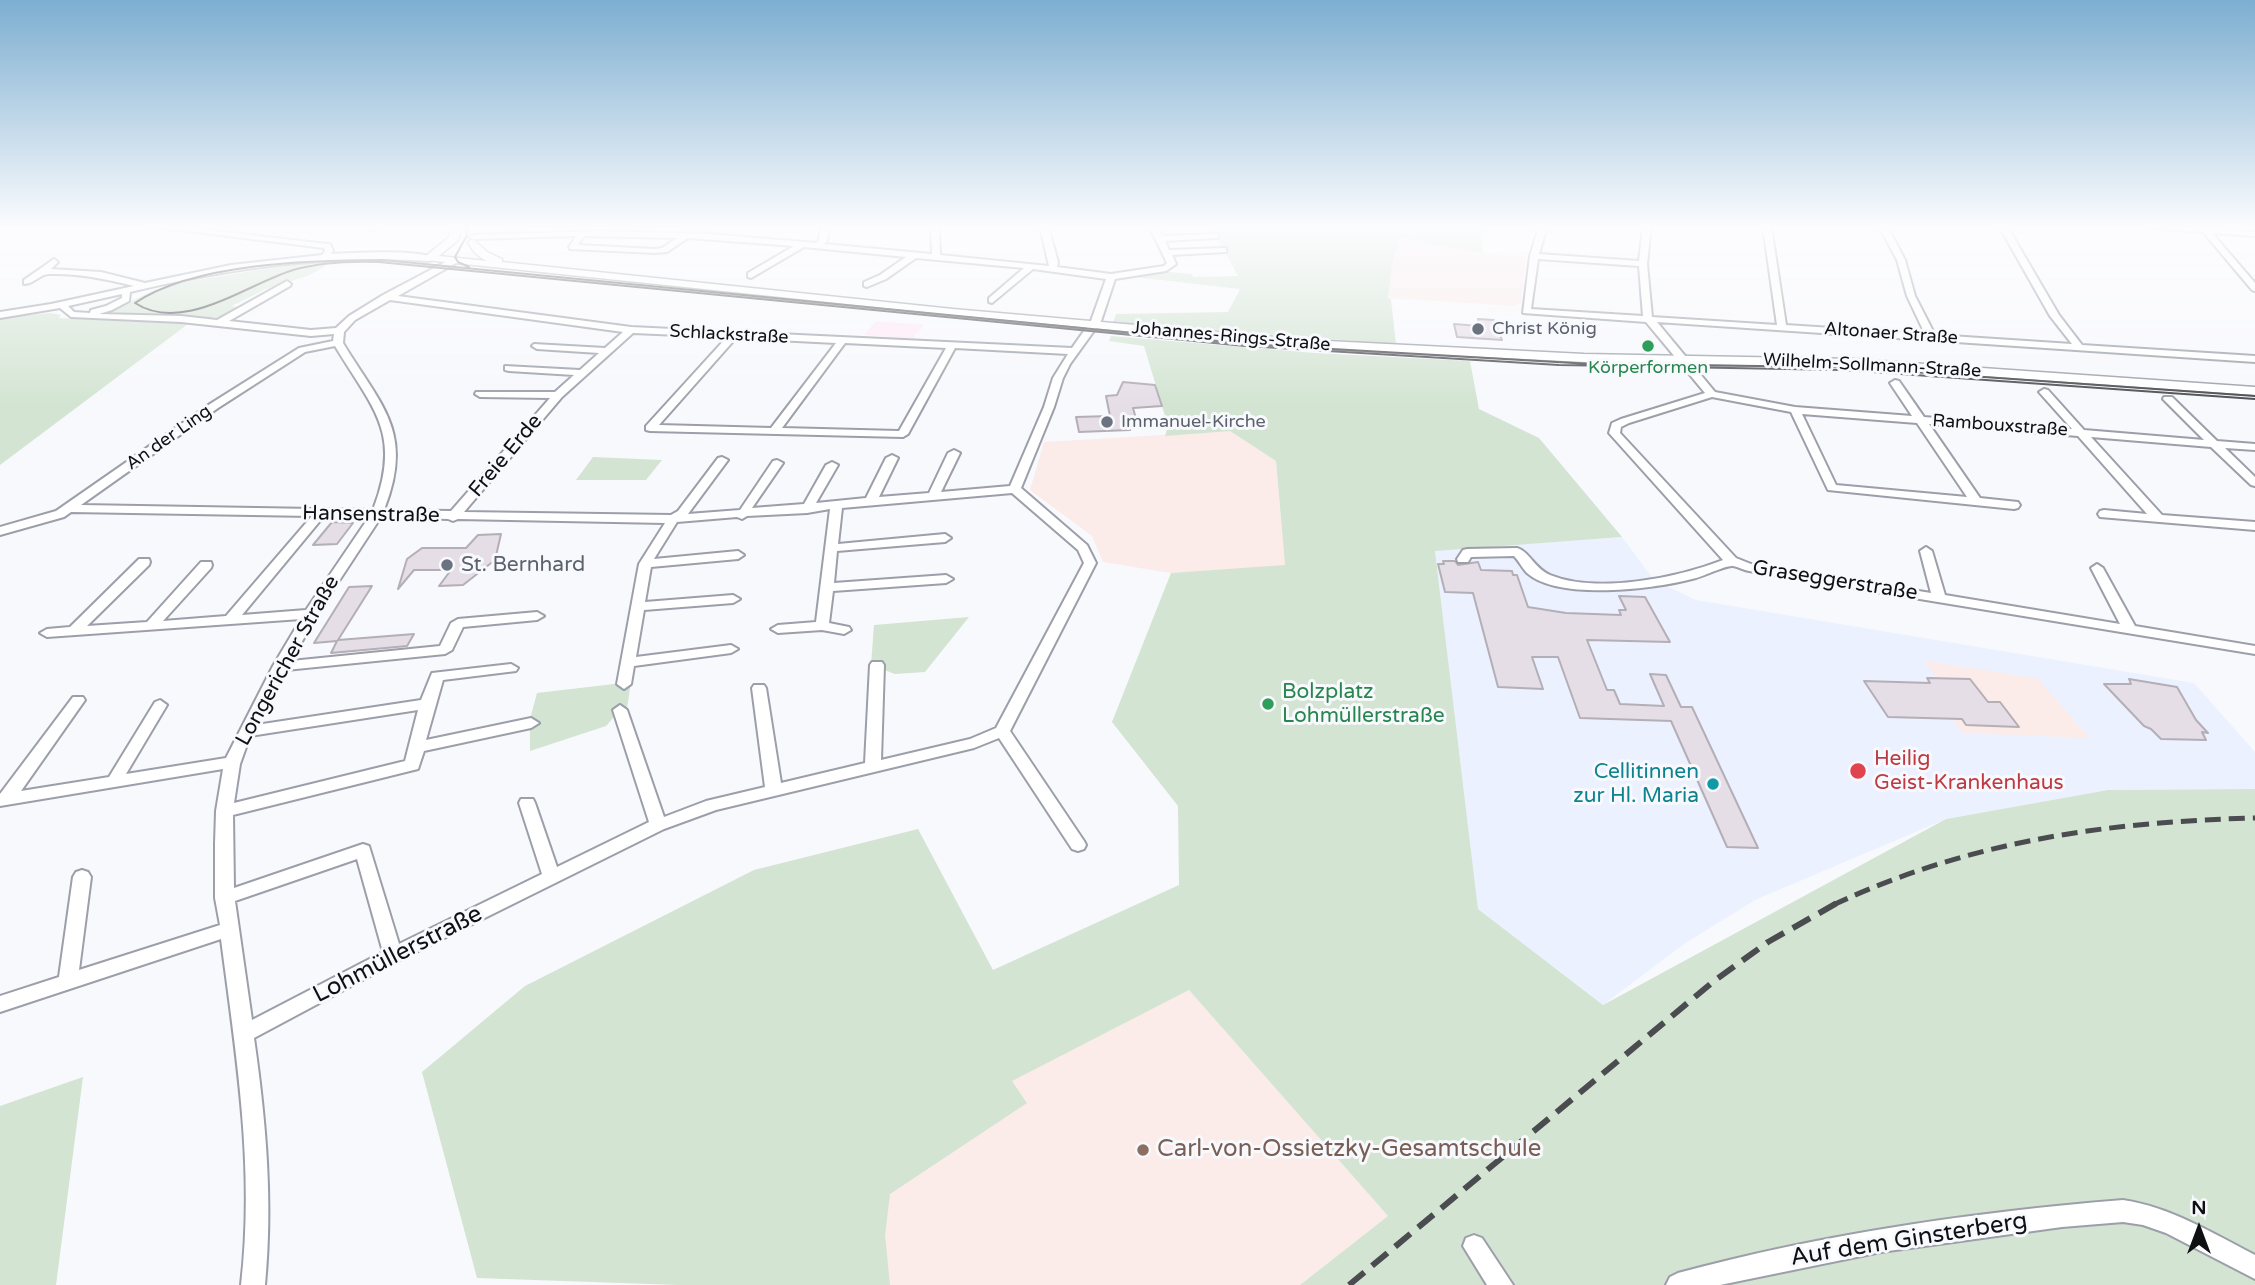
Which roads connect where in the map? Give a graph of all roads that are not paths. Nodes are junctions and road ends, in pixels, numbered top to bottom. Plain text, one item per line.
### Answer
1 (145, 286) edge
2 (283, 286) edge
3 (398, 286) edge
4 (407, 286) edge
5 (709, 286) edge
6 (1008, 286) edge
7 (1108, 286) edge
8 (1530, 286) edge
9 (1645, 286) edge
10 (1776, 286) edge
11 (1908, 286) edge
12 (2039, 286) edge
13 (126, 291) junction
14 (386, 297) junction
15 (992, 300) dead end
16 (63, 306) junction
17 (71, 314) junction
18 (0, 315) edge
19 (1648, 318) junction
20 (219, 323) junction
21 (1093, 325) junction
22 (1783, 327) junction
23 (631, 330) junction
24 (733, 336) junction
25 (339, 337) junction
26 (1931, 337) junction
27 (842, 341) junction
28 (537, 346) dead end
29 (2078, 346) junction
30 (951, 347) junction
31 (605, 351) junction
32 (1073, 351) junction
33 (1489, 354) joint
34 (1682, 359) junction
35 (2255, 359) edge
36 (509, 368) dead end
37 (582, 373) junction
38 (1895, 383) dead end
39 (2255, 391) edge
40 (2044, 392) dead end
41 (480, 394) dead end
42 (1712, 394) junction
43 (558, 395) junction
44 (2168, 399) dead end
45 (1795, 410) junction
46 (1920, 420) junction
47 (774, 432) junction
48 (2080, 432) junction
49 (2215, 444) junction
50 (2255, 447) edge
51 (954, 453) dead end
52 (892, 458) dead end
53 (722, 460) dead end
54 (777, 463) dead end
55 (832, 466) dead end
56 (2255, 483) edge
57 (1015, 489) junction
58 (933, 498) junction
59 (1976, 501) junction
60 (870, 503) junction
61 (2014, 505) dead end
62 (836, 507) junction
63 (69, 508) junction
64 (807, 509) junction
65 (320, 514) junction
66 (2104, 514) dead end
67 (742, 515) junction
68 (375, 516) junction
69 (453, 517) junction
70 (2158, 518) junction
71 (673, 519) junction
72 (2255, 526) edge
73 (0, 531) edge
74 (945, 538) dead end
75 (832, 548) junction
76 (1926, 551) dead end
77 (738, 555) dead end
78 (1464, 559) dead end
79 (1731, 561) junction
80 (144, 562) dead end
81 (645, 564) junction
82 (206, 565) dead end
83 (2096, 568) dead end
84 (946, 579) dead end
85 (828, 587) junction
86 (1939, 598) junction
87 (733, 599) dead end
88 (637, 607) junction
89 (310, 614) junction
90 (537, 616) dead end
91 (231, 619) junction
92 (151, 625) junction
93 (822, 626) junction
94 (778, 629) dead end
95 (75, 630) junction
96 (844, 630) dead end
97 (2130, 630) junction
98 (47, 633) dead end
99 (731, 649) dead end
100 (445, 650) junction
101 (2253, 653) edge
102 (626, 663) junction
103 (877, 665) dead end
104 (280, 666) junction
105 (511, 668) dead end
106 (437, 676) junction
107 (624, 684) dead end
108 (759, 688) dead end
109 (78, 700) dead end
110 (427, 704) junction
111 (160, 705) dead end
112 (620, 710) dead end
113 (531, 723) dead end
114 (1002, 731) junction
115 (246, 732) junction
116 (417, 747) junction
117 (233, 762) junction
118 (873, 766) junction
119 (114, 781) junction
120 (774, 790) junction
121 (3, 800) edge
122 (527, 803) dead end
123 (225, 811) junction
124 (659, 825) junction
125 (1078, 845) dead end
126 (82, 877) dead end
127 (552, 877) junction
128 (224, 898) junction
129 (229, 929) junction
130 (393, 956) junction
131 (68, 982) junction
132 (0, 1004) edge
133 (244, 1034) junction
134 (1474, 1246) dead end
135 (2255, 1268) edge
136 (254, 1285) edge
137 (1501, 1285) edge
138 (1678, 1285) edge

1 - 13 street
2 - 20 street
3 - 14 street
4 - 14 street
5 - 21 street, Johannes-Rings-Straße
6 - 15 street
7 - 21 street
8 - 19 street, Altonaer Straße
9 - 19 street
10 - 22 street
11 - 26 street
12 - 29 street
13 - 16 street
13 - 17 street
14 - 23 street, Schlackstraße
14 - 25 street
16 - 17 street
16 - 18 street
17 - 20 street
19 - 22 street, Altonaer Straße
19 - 34 street
20 - 25 street
21 - 32 street
21 - 33 street, Johannes-Rings-Straße
22 - 26 street, Altonaer Straße
23 - 24 street, Schlackstraße
23 - 31 street, Freie Erde
24 - 27 street, Schlackstraße
24 - 47 street
25 - 63 street, An der Ling
25 - 68 street, Longericher Straße
26 - 29 street, Altonaer Straße
27 - 30 street, Schlackstraße
27 - 47 street
28 - 31 street
29 - 35 street, Altonaer Straße
30 - 32 street, Schlackstraße
30 - 47 street
31 - 37 street, Freie Erde
32 - 57 street
33 - 34 street, Wilhelm-Sollmann-Straße
34 - 39 street, Wilhelm-Sollmann-Straße
34 - 42 street
36 - 37 street
37 - 43 street, Freie Erde
38 - 46 street, Rambouxstraße
40 - 48 street, Rambouxstraße
41 - 43 street, Freie Erde
42 - 45 street, Rambouxstraße
42 - 79 street, Graseggerstraße
43 - 69 street, Freie Erde
44 - 49 street
45 - 46 street, Rambouxstraße
45 - 59 street
46 - 48 street, Rambouxstraße
46 - 59 street, Rambouxstraße
48 - 49 street, Rambouxstraße
48 - 70 street, Rambouxstraße
49 - 50 street, Rambouxstraße
49 - 56 street
51 - 58 street
52 - 60 street
53 - 71 street
54 - 67 street
55 - 64 street
57 - 58 street, Hansenstraße
57 - 114 street
58 - 60 street, Hansenstraße
59 - 61 street
60 - 62 street, Hansenstraße
62 - 64 street, Hansenstraße
62 - 75 street
63 - 65 street, Hansenstraße
63 - 73 street, An der Ling
64 - 67 street, Hansenstraße
65 - 68 street, Hansenstraße
65 - 91 street
66 - 70 street
67 - 71 street, Hansenstraße
68 - 69 street, Hansenstraße
68 - 89 street, Longericher Straße
69 - 71 street, Hansenstraße
70 - 72 street
71 - 81 street
74 - 75 street
75 - 85 street
76 - 86 street, Graseggerstraße
77 - 81 street
78 - 79 street, Graseggerstraße
79 - 86 street, Graseggerstraße
80 - 95 street
81 - 88 street
82 - 92 street
83 - 97 street
84 - 85 street
85 - 93 street
86 - 97 street, Graseggerstraße
87 - 88 street
88 - 102 street
89 - 91 street
89 - 104 street, Longericher Straße
90 - 100 street
91 - 92 street
92 - 95 street
93 - 94 street
93 - 96 street
95 - 98 street
97 - 101 street, Graseggerstraße
99 - 102 street
100 - 104 street
100 - 106 street
102 - 107 street
103 - 118 street
104 - 115 street, Longericher Straße
105 - 106 street
106 - 110 street
108 - 120 street
109 - 121 street
110 - 115 street
110 - 116 street
111 - 119 street
112 - 124 street
113 - 116 street
114 - 118 street, Lohmüllerstraße
114 - 125 street
115 - 117 street, Longericher Straße
116 - 123 street
117 - 119 street
117 - 123 street, Longericher Straße
118 - 120 street, Lohmüllerstraße
119 - 121 street
120 - 124 street, Lohmüllerstraße
122 - 127 street
123 - 128 street, Longericher Straße
124 - 127 street, Lohmüllerstraße
126 - 131 street
127 - 130 street, Lohmüllerstraße
128 - 129 street, Longericher Straße
128 - 130 street
129 - 131 street
129 - 133 street, Longericher Straße
130 - 133 street, Lohmüllerstraße
131 - 132 street
133 - 136 street, Longericher Straße
134 - 137 street
135 - 138 street, Auf dem Ginsterberg

